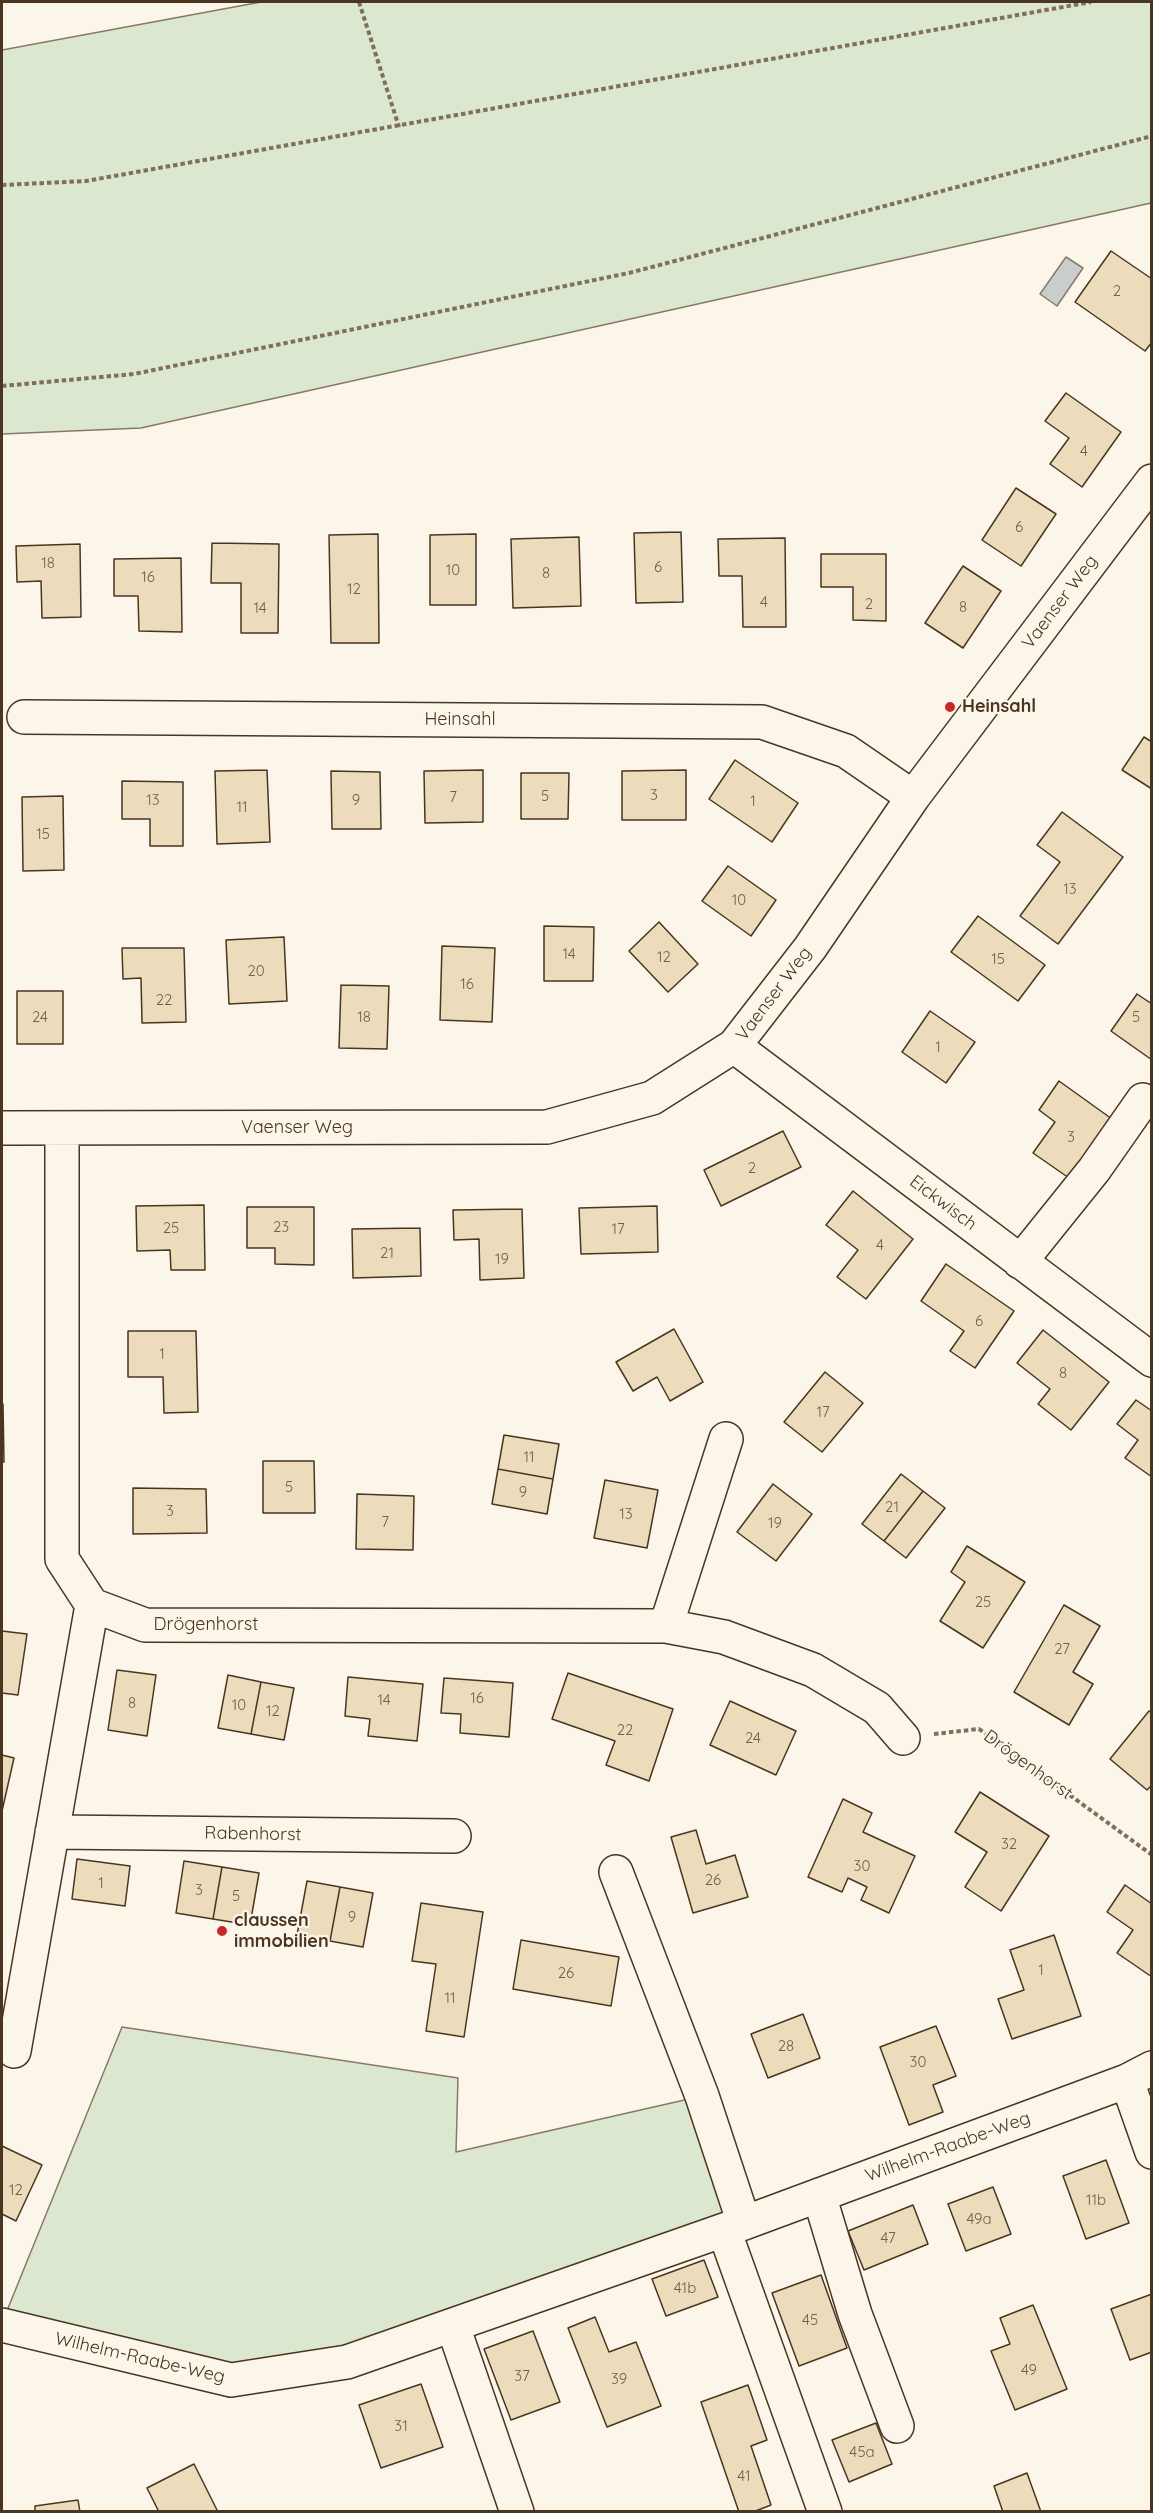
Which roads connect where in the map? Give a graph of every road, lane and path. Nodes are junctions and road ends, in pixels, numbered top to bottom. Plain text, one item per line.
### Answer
1 (359, 2) edge
2 (1091, 2) edge
3 (399, 127) junction
4 (1152, 136) edge
5 (2, 185) edge
6 (2, 386) edge
7 (1152, 481) edge
8 (24, 717) dead end
9 (913, 797) junction
10 (734, 1046) junction
11 (1143, 1100) dead end
12 (2, 1128) edge
13 (62, 1128) junction
14 (1020, 1262) junction
15 (1152, 1360) edge
16 (726, 1439) dead end
17 (92, 1605) junction
18 (666, 1626) junction
19 (903, 1738) joint
20 (52, 1832) junction
21 (454, 1836) dead end
22 (1152, 1855) edge
23 (616, 1872) dead end
24 (14, 2051) dead end
25 (1139, 2075) edge
26 (1152, 2152) edge
27 (819, 2195) junction
28 (734, 2227) junction
29 (2, 2325) edge
30 (453, 2326) junction
31 (897, 2426) dead end
32 (517, 2511) edge
33 (825, 2511) edge

1 - 3 path
2 - 3 path
3 - 5 path
4 - 6 path
7 - 9 street, Vaenser Weg
8 - 9 street, Heinsahl
9 - 10 street, Vaenser Weg
10 - 13 street, Vaenser Weg
10 - 14 street, Eickwisch
11 - 14 street
12 - 13 street, Vaenser Weg
13 - 17 street
14 - 15 street, Eickwisch
16 - 18 street
17 - 18 street, Drögenhorst
17 - 20 street
18 - 19 street, Drögenhorst
19 - 22 path, Drögenhorst
20 - 21 street, Rabenhorst
20 - 24 street
23 - 28 street
25 - 26 street
25 - 27 street, Wilhelm-Raabe-Weg
27 - 28 street, Wilhelm-Raabe-Weg
27 - 31 street
28 - 30 street, Wilhelm-Raabe-Weg
28 - 33 street
29 - 30 street, Wilhelm-Raabe-Weg
30 - 32 street

